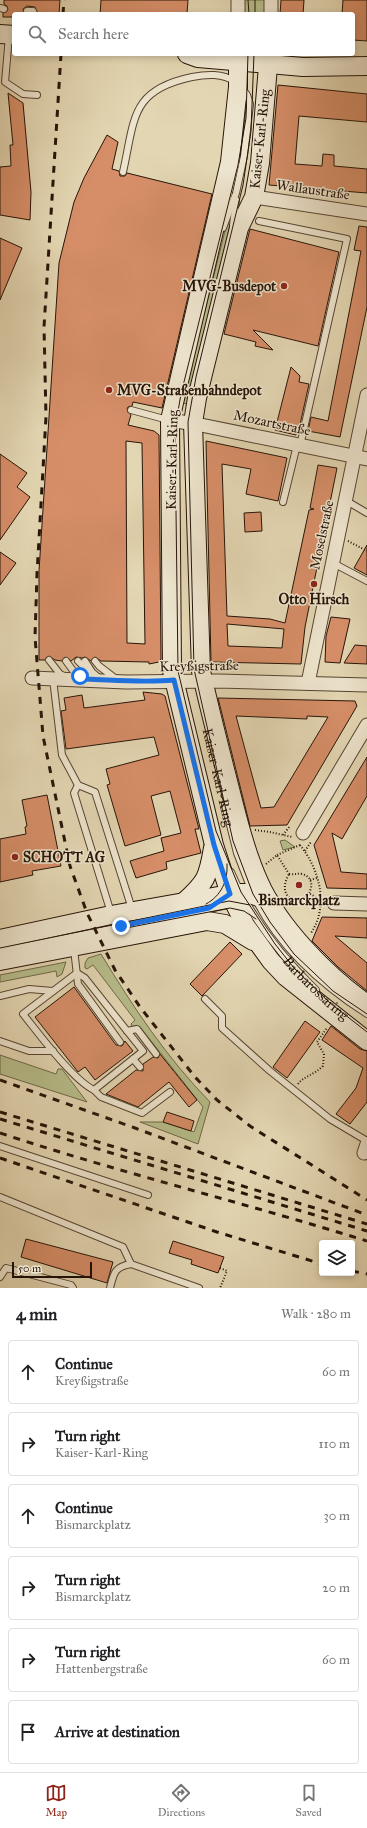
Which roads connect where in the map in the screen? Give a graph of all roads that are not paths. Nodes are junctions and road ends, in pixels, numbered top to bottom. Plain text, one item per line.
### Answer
1 (238, 0) edge
2 (271, 0) edge
3 (27, 11) dead end
4 (33, 12) edge
5 (238, 12) edge
6 (271, 12) edge
7 (8, 34) edge
8 (192, 56) edge
9 (326, 56) edge
10 (238, 58) edge
11 (269, 59) edge
12 (362, 66) edge
13 (238, 83) junction
14 (37, 95) dead end
15 (122, 172) dead end
16 (236, 193) junction
17 (254, 198) junction
18 (367, 214) edge
19 (259, 221) dead end
20 (221, 234) dead end
21 (212, 272) dead end
22 (367, 395) edge
23 (132, 410) dead end
24 (182, 422) junction
25 (299, 446) junction
26 (361, 458) edge
27 (345, 500) junction
28 (283, 502) dead end
29 (367, 513) edge
30 (332, 563) junction
31 (367, 581) edge
32 (48, 660) dead end
33 (66, 661) dead end
34 (78, 661) dead end
35 (85, 661) dead end
36 (95, 661) dead end
37 (32, 678) dead end
38 (94, 678) junction
39 (53, 679) junction
40 (69, 679) junction
41 (177, 680) junction
42 (119, 681) junction
43 (308, 682) junction
44 (199, 683) junction
45 (367, 685) edge
46 (367, 725) edge
47 (78, 785) junction
48 (224, 800) dead end
49 (241, 835) junction
50 (302, 840) road end
51 (219, 848) junction
52 (240, 861) junction
53 (229, 865) dead end
54 (248, 897) junction
55 (184, 902) junction
56 (334, 903) dead end
57 (367, 904) edge
58 (109, 906) junction
59 (133, 912) junction
60 (208, 914) junction
61 (0, 939) edge
62 (265, 942) junction
63 (73, 947) junction
64 (0, 951) edge
65 (0, 961) edge
66 (77, 973) junction
67 (53, 991) junction
68 (0, 996) edge
69 (205, 999) dead end
70 (364, 1007) edge
71 (367, 1014) edge
72 (127, 1031) junction
73 (367, 1032) edge
74 (0, 1041) edge
75 (367, 1041) edge
76 (120, 1042) dead end
77 (53, 1051) junction
78 (156, 1054) dead end
79 (133, 1059) junction
80 (140, 1067) dead end
81 (94, 1090) junction
82 (170, 1092) dead end
83 (0, 1146) edge
84 (366, 1148) edge
85 (148, 1195) dead end
86 (0, 1197) edge
87 (131, 1264) junction
88 (0, 1277) edge
89 (73, 1288) edge
90 (110, 1288) edge
91 (199, 1288) edge

1 - 5 street
2 - 6 street
3 - 4 lane
7 - 14 lane
8 - 10 street
9 - 12 street
10 - 11 street
10 - 13 street, Kaiser-Karl-Ring
11 - 12 street
11 - 17 street, Kaiser-Karl-Ring
13 - 15 lane
13 - 16 lane, Kaiser-Karl-Ring
13 - 24 street, Kaiser-Karl-Ring
16 - 20 lane, Kaiser-Karl-Ring
16 - 24 lane, Kaiser-Karl-Ring
17 - 18 street, Wallaustraße
17 - 24 street, Kaiser-Karl-Ring
19 - 25 lane
21 - 24 lane, Kaiser-Karl-Ring
22 - 26 street, Moselstraße
23 - 24 lane
24 - 25 street, Mozartstraße
24 - 41 street, Kaiser-Karl-Ring
24 - 44 street, Kaiser-Karl-Ring
25 - 26 street, Mozartstraße
25 - 28 lane
26 - 27 street, Moselstraße
27 - 29 lane
27 - 30 street, Moselstraße
30 - 31 lane
30 - 43 street, Moselstraße
32 - 40 lane
33 - 38 lane
34 - 38 lane
35 - 38 lane
36 - 42 lane
37 - 39 street, Kreyßigstraße
38 - 40 street, Kreyßigstraße
38 - 42 street, Kreyßigstraße
39 - 40 street, Kreyßigstraße
39 - 47 lane
41 - 42 street, Kreyßigstraße
41 - 44 street, Kreyßigstraße
41 - 51 street, Kaiser-Karl-Ring
43 - 44 street, Kreyßigstraße
43 - 45 street, Kreyßigstraße
44 - 49 street, Kaiser-Karl-Ring
46 - 50 street
47 - 58 lane
47 - 59 lane
48 - 49 lane, Kaiser-Karl-Ring
49 - 52 lane
49 - 54 street
51 - 54 street
51 - 55 street
52 - 54 lane
52 - 54 lane
53 - 54 lane
54 - 55 street
54 - 60 street
54 - 62 street
54 - 70 street, Barbarossaring
54 - 70 lane
55 - 59 street
56 - 57 street
58 - 59 street
58 - 61 street
60 - 62 street
60 - 63 street
60 - 64 lane
62 - 73 lane, Barbarossaring
62 - 75 street, Barbarossaring
63 - 65 street
63 - 66 lane
66 - 67 lane
66 - 72 lane
66 - 76 lane
67 - 68 lane
67 - 77 lane
69 - 84 lane
70 - 71 lane, Barbarossaring
72 - 78 lane
72 - 79 lane
74 - 77 lane
77 - 81 lane
79 - 80 lane
79 - 81 lane
81 - 82 lane
83 - 85 lane
86 - 87 lane
87 - 90 lane
87 - 91 lane
88 - 89 lane

